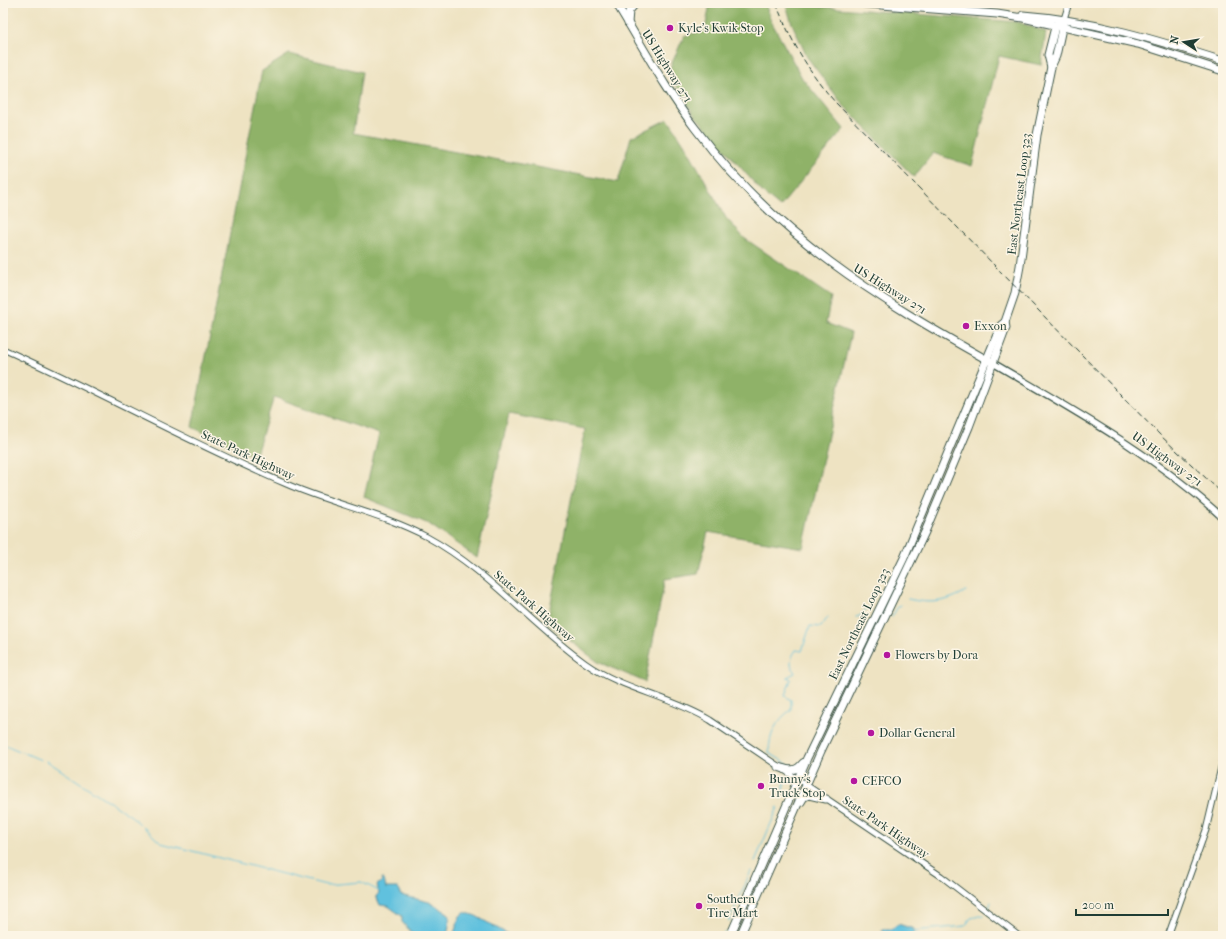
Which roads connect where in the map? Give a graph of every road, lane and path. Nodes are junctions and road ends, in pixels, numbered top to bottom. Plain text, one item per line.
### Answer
1 (616, 3) edge
2 (636, 3) edge
3 (856, 3) edge
4 (1069, 3) edge
5 (622, 13) junction
6 (997, 14) junction
7 (1064, 19) junction
8 (628, 24) junction
9 (1054, 26) junction
10 (1062, 28) junction
11 (1141, 35) junction
12 (1138, 44) junction
13 (1223, 61) edge
14 (1051, 67) junction
15 (1223, 70) edge
16 (3, 349) edge
17 (990, 362) junction
18 (961, 424) junction
19 (969, 427) junction
20 (941, 472) junction
21 (949, 476) junction
22 (1223, 518) edge
23 (904, 558) junction
24 (912, 562) junction
25 (873, 622) junction
26 (881, 626) junction
27 (828, 714) junction
28 (836, 718) junction
29 (807, 758) junction
30 (1223, 759) edge
31 (778, 767) junction
32 (797, 780) junction
33 (805, 785) junction
34 (826, 799) junction
35 (794, 812) junction
36 (770, 844) junction
37 (778, 848) junction
38 (734, 927) junction
39 (742, 933) edge
40 (730, 936) edge
41 (1019, 936) edge
42 (1168, 936) edge

1 - 5 highway, US Highway 271
2 - 5 highway
2 - 8 highway
3 - 6 highway
4 - 7 main road
5 - 8 highway, US Highway 271
6 - 7 highway
6 - 9 highway
7 - 9 highway
7 - 10 highway, East Northeast Loop 323
7 - 11 highway
8 - 17 highway, US Highway 271
9 - 10 highway
9 - 14 highway, East Northeast Loop 323
10 - 12 highway
10 - 14 highway, East Northeast Loop 323
11 - 12 highway
11 - 13 highway
12 - 15 highway
14 - 17 highway, East Northeast Loop 323
16 - 31 main road, State Park Highway
17 - 18 highway, East Northeast Loop 323
17 - 19 highway, East Northeast Loop 323
17 - 22 main road, US Highway 271
18 - 19 highway
18 - 20 highway, East Northeast Loop 323
19 - 21 highway, East Northeast Loop 323
20 - 21 highway
20 - 23 highway, East Northeast Loop 323
21 - 24 highway, East Northeast Loop 323
23 - 24 highway
23 - 25 highway, East Northeast Loop 323
24 - 26 highway, East Northeast Loop 323
25 - 26 highway
25 - 27 highway, East Northeast Loop 323
26 - 28 highway, East Northeast Loop 323
27 - 28 highway
27 - 29 highway, East Northeast Loop 323
28 - 33 highway, East Northeast Loop 323
29 - 31 highway
29 - 32 highway, East Northeast Loop 323
30 - 42 main road
31 - 32 main road, State Park Highway
32 - 33 main road, State Park Highway
32 - 36 highway, East Northeast Loop 323
33 - 34 main road, State Park Highway
33 - 35 highway, East Northeast Loop 323
34 - 35 highway
34 - 41 main road, State Park Highway
35 - 37 highway, East Northeast Loop 323
36 - 37 highway
36 - 38 highway, East Northeast Loop 323
37 - 39 highway, East Northeast Loop 323
38 - 39 highway
38 - 40 highway, East Northeast Loop 323

